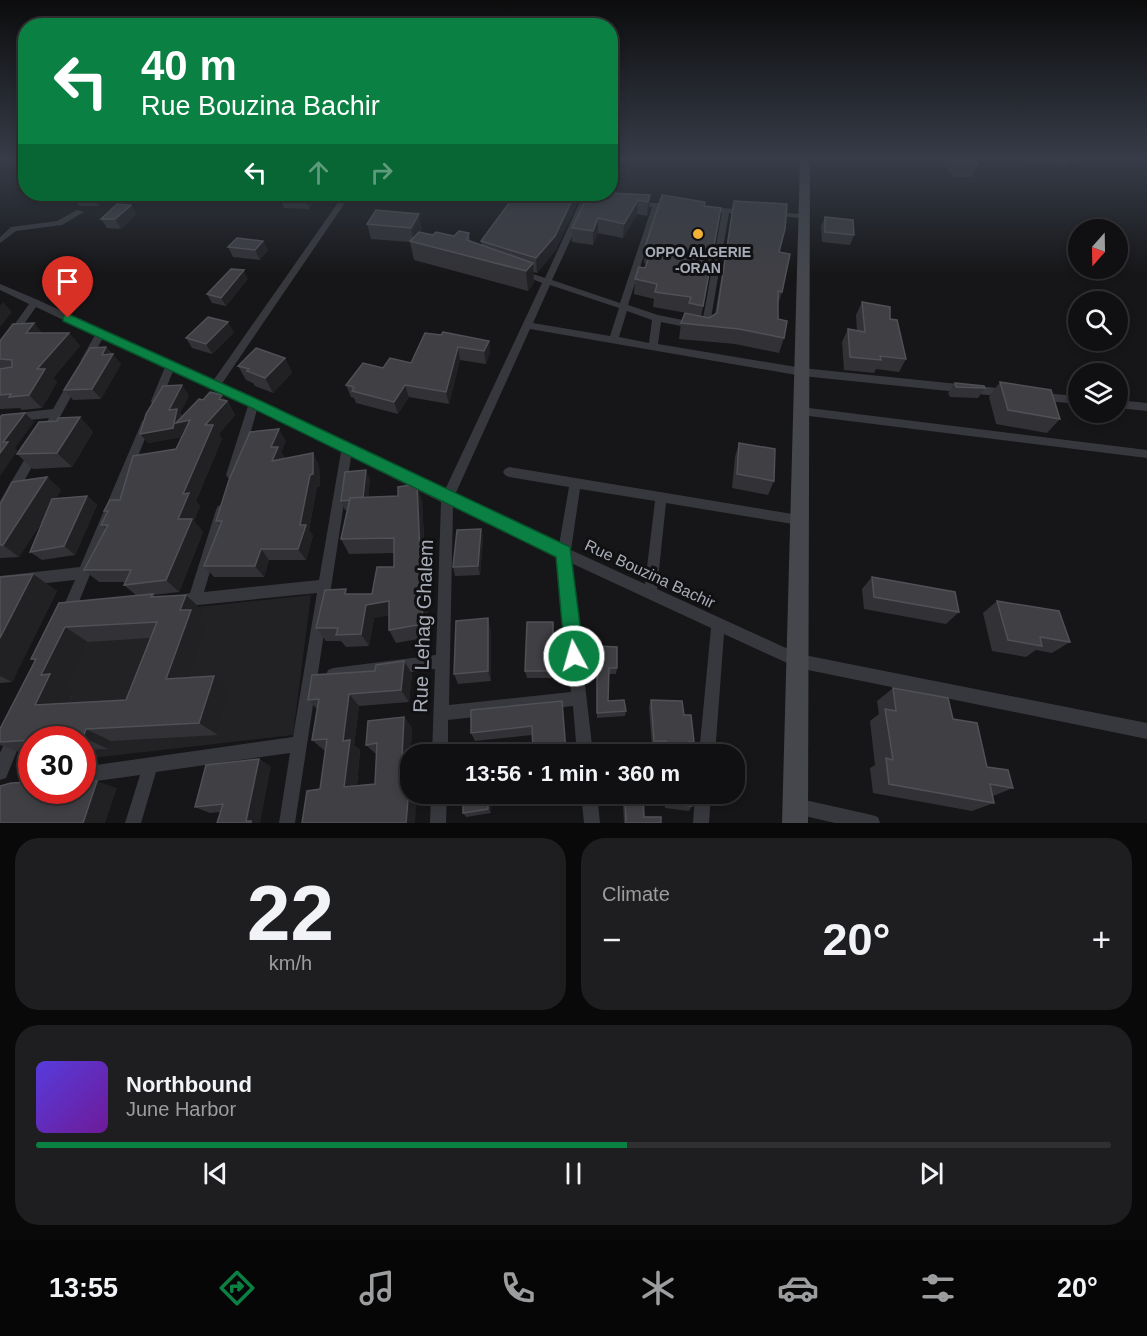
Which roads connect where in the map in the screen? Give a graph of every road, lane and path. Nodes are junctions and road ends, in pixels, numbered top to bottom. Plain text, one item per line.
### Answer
1 (804, 198) edge
2 (342, 201) edge
3 (585, 201) edge
4 (596, 201) edge
5 (608, 202) edge
6 (632, 203) edge
7 (656, 205) junction
8 (679, 207) edge
9 (702, 209) edge
10 (726, 210) junction
11 (80, 212) dead end
12 (804, 216) junction
13 (0, 241) edge
14 (516, 272) edge
15 (547, 282) junction
16 (0, 287) edge
17 (35, 302) junction
18 (623, 307) junction
19 (657, 318) junction
20 (526, 325) junction
21 (100, 334) junction
22 (613, 340) junction
23 (653, 347) junction
24 (0, 352) edge
25 (171, 365) junction
26 (802, 372) junction
27 (215, 386) junction
28 (1021, 394) edge
29 (1032, 396) edge
30 (1068, 399) edge
31 (254, 404) junction
32 (1128, 405) edge
33 (1147, 407) edge
34 (801, 411) junction
35 (56, 413) junction
36 (0, 419) edge
37 (347, 448) junction
38 (1147, 454) edge
39 (509, 472) dead end
40 (575, 483) junction
41 (661, 497) junction
42 (447, 499) junction
43 (0, 512) edge
44 (799, 520) junction
45 (564, 553) junction
46 (84, 573) junction
47 (0, 582) edge
48 (324, 586) junction
49 (650, 592) junction
50 (195, 599) junction
51 (160, 603) edge
52 (70, 615) edge
53 (718, 624) junction
54 (443, 661) junction
55 (798, 661) junction
56 (312, 677) junction
57 (579, 698) junction
58 (441, 713) junction
59 (22, 719) edge
60 (1147, 731) edge
61 (300, 744) junction
62 (440, 744) edge
63 (584, 744) edge
64 (708, 744) edge
65 (150, 766) junction
66 (0, 772) edge
67 (96, 773) edge
68 (439, 804) edge
69 (590, 804) edge
70 (703, 804) edge
71 (796, 814) edge
72 (133, 823) edge
73 (287, 823) edge
74 (438, 823) edge
75 (592, 823) edge
76 (701, 823) edge
77 (872, 823) edge

1 - 12 main road
2 - 27 street
3 - 15 street
4 - 5 street
6 - 7 street
7 - 8 street
7 - 18 street
9 - 10 street
10 - 12 street
10 - 19 street
11 - 13 street
12 - 26 main road
14 - 15 street
15 - 18 street
15 - 20 street
16 - 17 street, Rue Bouzina Bachir
17 - 21 street, Rue Bouzina Bachir
17 - 24 street
18 - 19 street
18 - 22 street
19 - 23 street
20 - 22 street
20 - 42 street
21 - 25 street, Rue Bouzina Bachir
21 - 35 street
22 - 23 street
23 - 26 street
25 - 27 street, Rue Bouzina Bachir
25 - 46 street
26 - 28 street
26 - 34 main road
27 - 31 street, Rue Bouzina Bachir
29 - 30 street
31 - 37 street, Rue Bouzina Bachir
31 - 50 street
32 - 33 street
34 - 38 street
34 - 44 main road
35 - 36 street
35 - 43 street
37 - 42 street, Rue Bouzina Bachir
37 - 48 street
39 - 40 street
40 - 41 street
40 - 45 street
41 - 44 street
41 - 49 street
42 - 45 street, Rue Bouzina Bachir
42 - 54 street, Rue Lehag Ghalem
44 - 55 main road
45 - 49 street, Rue Bouzina Bachir
45 - 57 street
46 - 47 street
46 - 52 street
48 - 50 street
48 - 56 street
49 - 53 street, Rue Bouzina Bachir
50 - 51 street
53 - 55 street, Rue Bouzina Bachir
53 - 64 street
54 - 56 street
54 - 58 street, Rue Lehag Ghalem
55 - 60 street, Rue Bouzina Bachir
55 - 71 main road
56 - 61 street
57 - 58 street
57 - 63 street
58 - 62 street, Rue Lehag Ghalem
59 - 66 street
61 - 65 street
61 - 73 street
65 - 67 street
65 - 72 street
68 - 74 street
69 - 75 street
70 - 76 street
71 - 77 street

